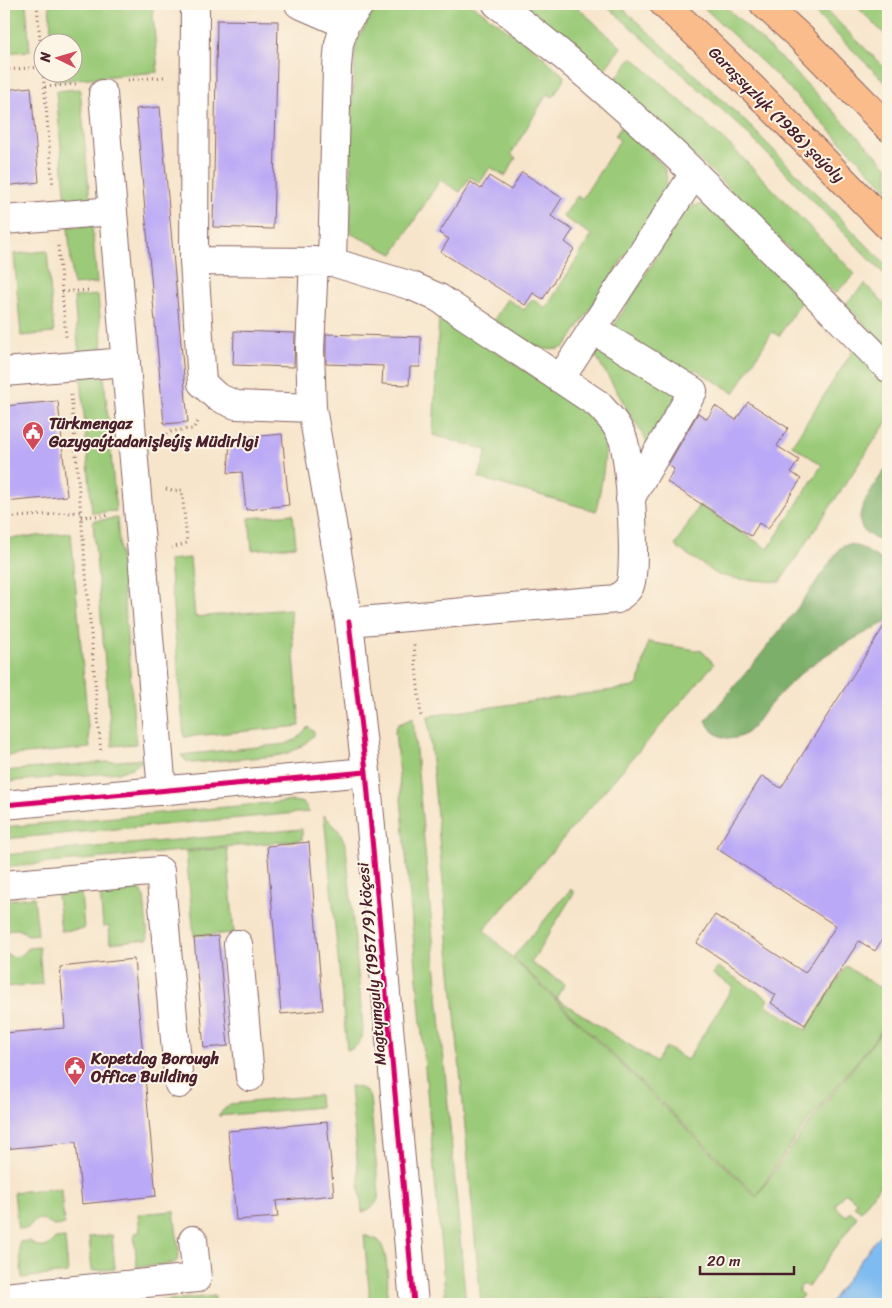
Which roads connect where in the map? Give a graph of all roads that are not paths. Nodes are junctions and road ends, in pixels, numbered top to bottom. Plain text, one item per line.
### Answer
1 (195, 4) edge
2 (299, 4) edge
3 (497, 4) edge
4 (664, 4) edge
5 (764, 4) edge
6 (353, 14) edge
7 (93, 89) road end
8 (888, 127) edge
9 (694, 174) junction
10 (112, 211) junction
11 (4, 220) edge
12 (888, 226) edge
13 (194, 261) junction
14 (323, 261) junction
15 (592, 329) junction
16 (126, 362) junction
17 (888, 368) edge
18 (4, 372) edge
19 (560, 380) junction
20 (312, 408) junction
21 (630, 499) junction
22 (349, 622) junction
23 (366, 772) junction
24 (162, 791) junction
25 (4, 805) edge
26 (4, 885) edge
27 (238, 944) dead end
28 (250, 1077) dead end
29 (179, 1084) dead end
30 (194, 1240) dead end
31 (4, 1297) edge
32 (414, 1304) edge

1 - 13 street
2 - 6 street
3 - 9 street
4 - 12 main road, Garaşsyzlyk (1986) şaýoly
5 - 8 main road
6 - 14 street, Magtymguly (1957/9) köçesi
7 - 10 street
9 - 15 street
9 - 17 street
10 - 11 street
10 - 16 street
13 - 14 street
13 - 20 street
14 - 19 street
14 - 20 street, Magtymguly (1957/9) köçesi
15 - 19 street
15 - 21 street
16 - 18 street
16 - 24 street
19 - 21 street
20 - 22 street, Magtymguly (1957/9) köçesi
21 - 22 street
22 - 23 street, Magtymguly (1957/9) köçesi
23 - 24 street
23 - 32 street, Magtymguly (1957/9) köçesi
24 - 25 street
26 - 29 street
27 - 28 street
30 - 31 street

